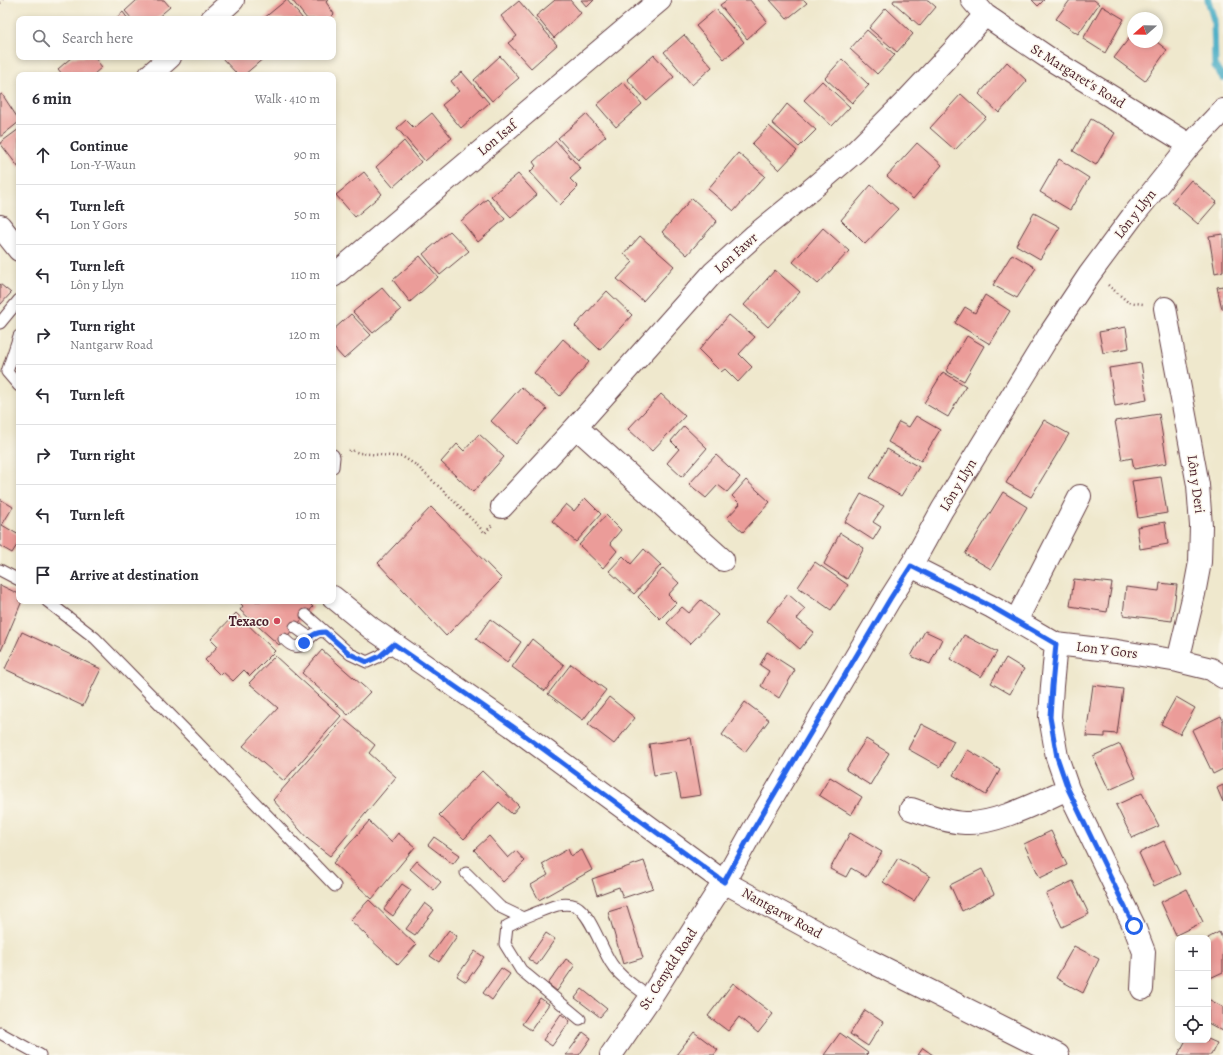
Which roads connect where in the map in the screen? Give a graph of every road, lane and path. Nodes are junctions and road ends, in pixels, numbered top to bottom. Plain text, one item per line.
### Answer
1 (3, 0) edge
2 (233, 0) edge
3 (660, 0) edge
4 (0, 3) edge
5 (978, 7) edge
6 (215, 16) edge
7 (167, 60) edge
8 (153, 72) edge
9 (1219, 114) edge
10 (1190, 145) junction
11 (0, 226) edge
12 (16, 246) edge
13 (1092, 272) junction
14 (336, 273) edge
15 (16, 303) edge
16 (1165, 308) joint
17 (0, 322) edge
18 (16, 345) edge
19 (16, 382) edge
20 (576, 427) junction
21 (336, 459) edge
22 (1080, 496) dead end
23 (502, 507) joint
24 (723, 560) dead end
25 (911, 566) junction
26 (0, 570) edge
27 (16, 578) edge
28 (336, 600) edge
29 (51, 604) edge
30 (306, 615) dead end
31 (1016, 621) junction
32 (295, 627) dead end
33 (325, 632) junction
34 (312, 636) junction
35 (284, 639) dead end
36 (394, 644) junction
37 (1056, 644) junction
38 (1178, 661) junction
39 (1223, 677) edge
40 (1068, 789) junction
41 (911, 809) dead end
42 (466, 872) dead end
43 (724, 882) junction
44 (335, 886) dead end
45 (523, 918) junction
46 (1142, 989) dead end
47 (650, 998) junction
48 (580, 1019) dead end
49 (0, 1034) edge
50 (40, 1055) edge
51 (611, 1055) edge
52 (1058, 1055) edge

1 - 4 path
2 - 6 street
3 - 14 street, Lon Isaf
5 - 10 street, St Margaret's Road
5 - 20 street, Lon Fawr
7 - 8 street
9 - 10 street, Lôn y Llyn
10 - 13 street, Lôn y Llyn
11 - 12 street
13 - 16 path
13 - 25 street, Lôn y Llyn
15 - 17 lane
16 - 38 street, Lôn y Deri
18 - 19 lane
20 - 23 street, Lon Fawr
20 - 24 street
21 - 23 path
22 - 31 street
25 - 31 street, Lon Y Gors
25 - 43 street, Lôn y Llyn
26 - 27 lane
28 - 36 street, Nantgarw Road
29 - 44 lane
30 - 33 lane
31 - 37 street, Lon Y Gors
32 - 34 lane
33 - 34 lane
33 - 36 lane
34 - 35 lane
36 - 43 street, Nantgarw Road
37 - 38 street, Lon Y Gors
37 - 40 street
38 - 39 street, Lon Y Gors
40 - 41 street
40 - 46 street
42 - 45 lane
43 - 47 street, St. Cenydd Road
43 - 52 street, Nantgarw Road
45 - 47 lane
45 - 48 lane
47 - 51 street, St. Cenydd Road
49 - 50 lane

